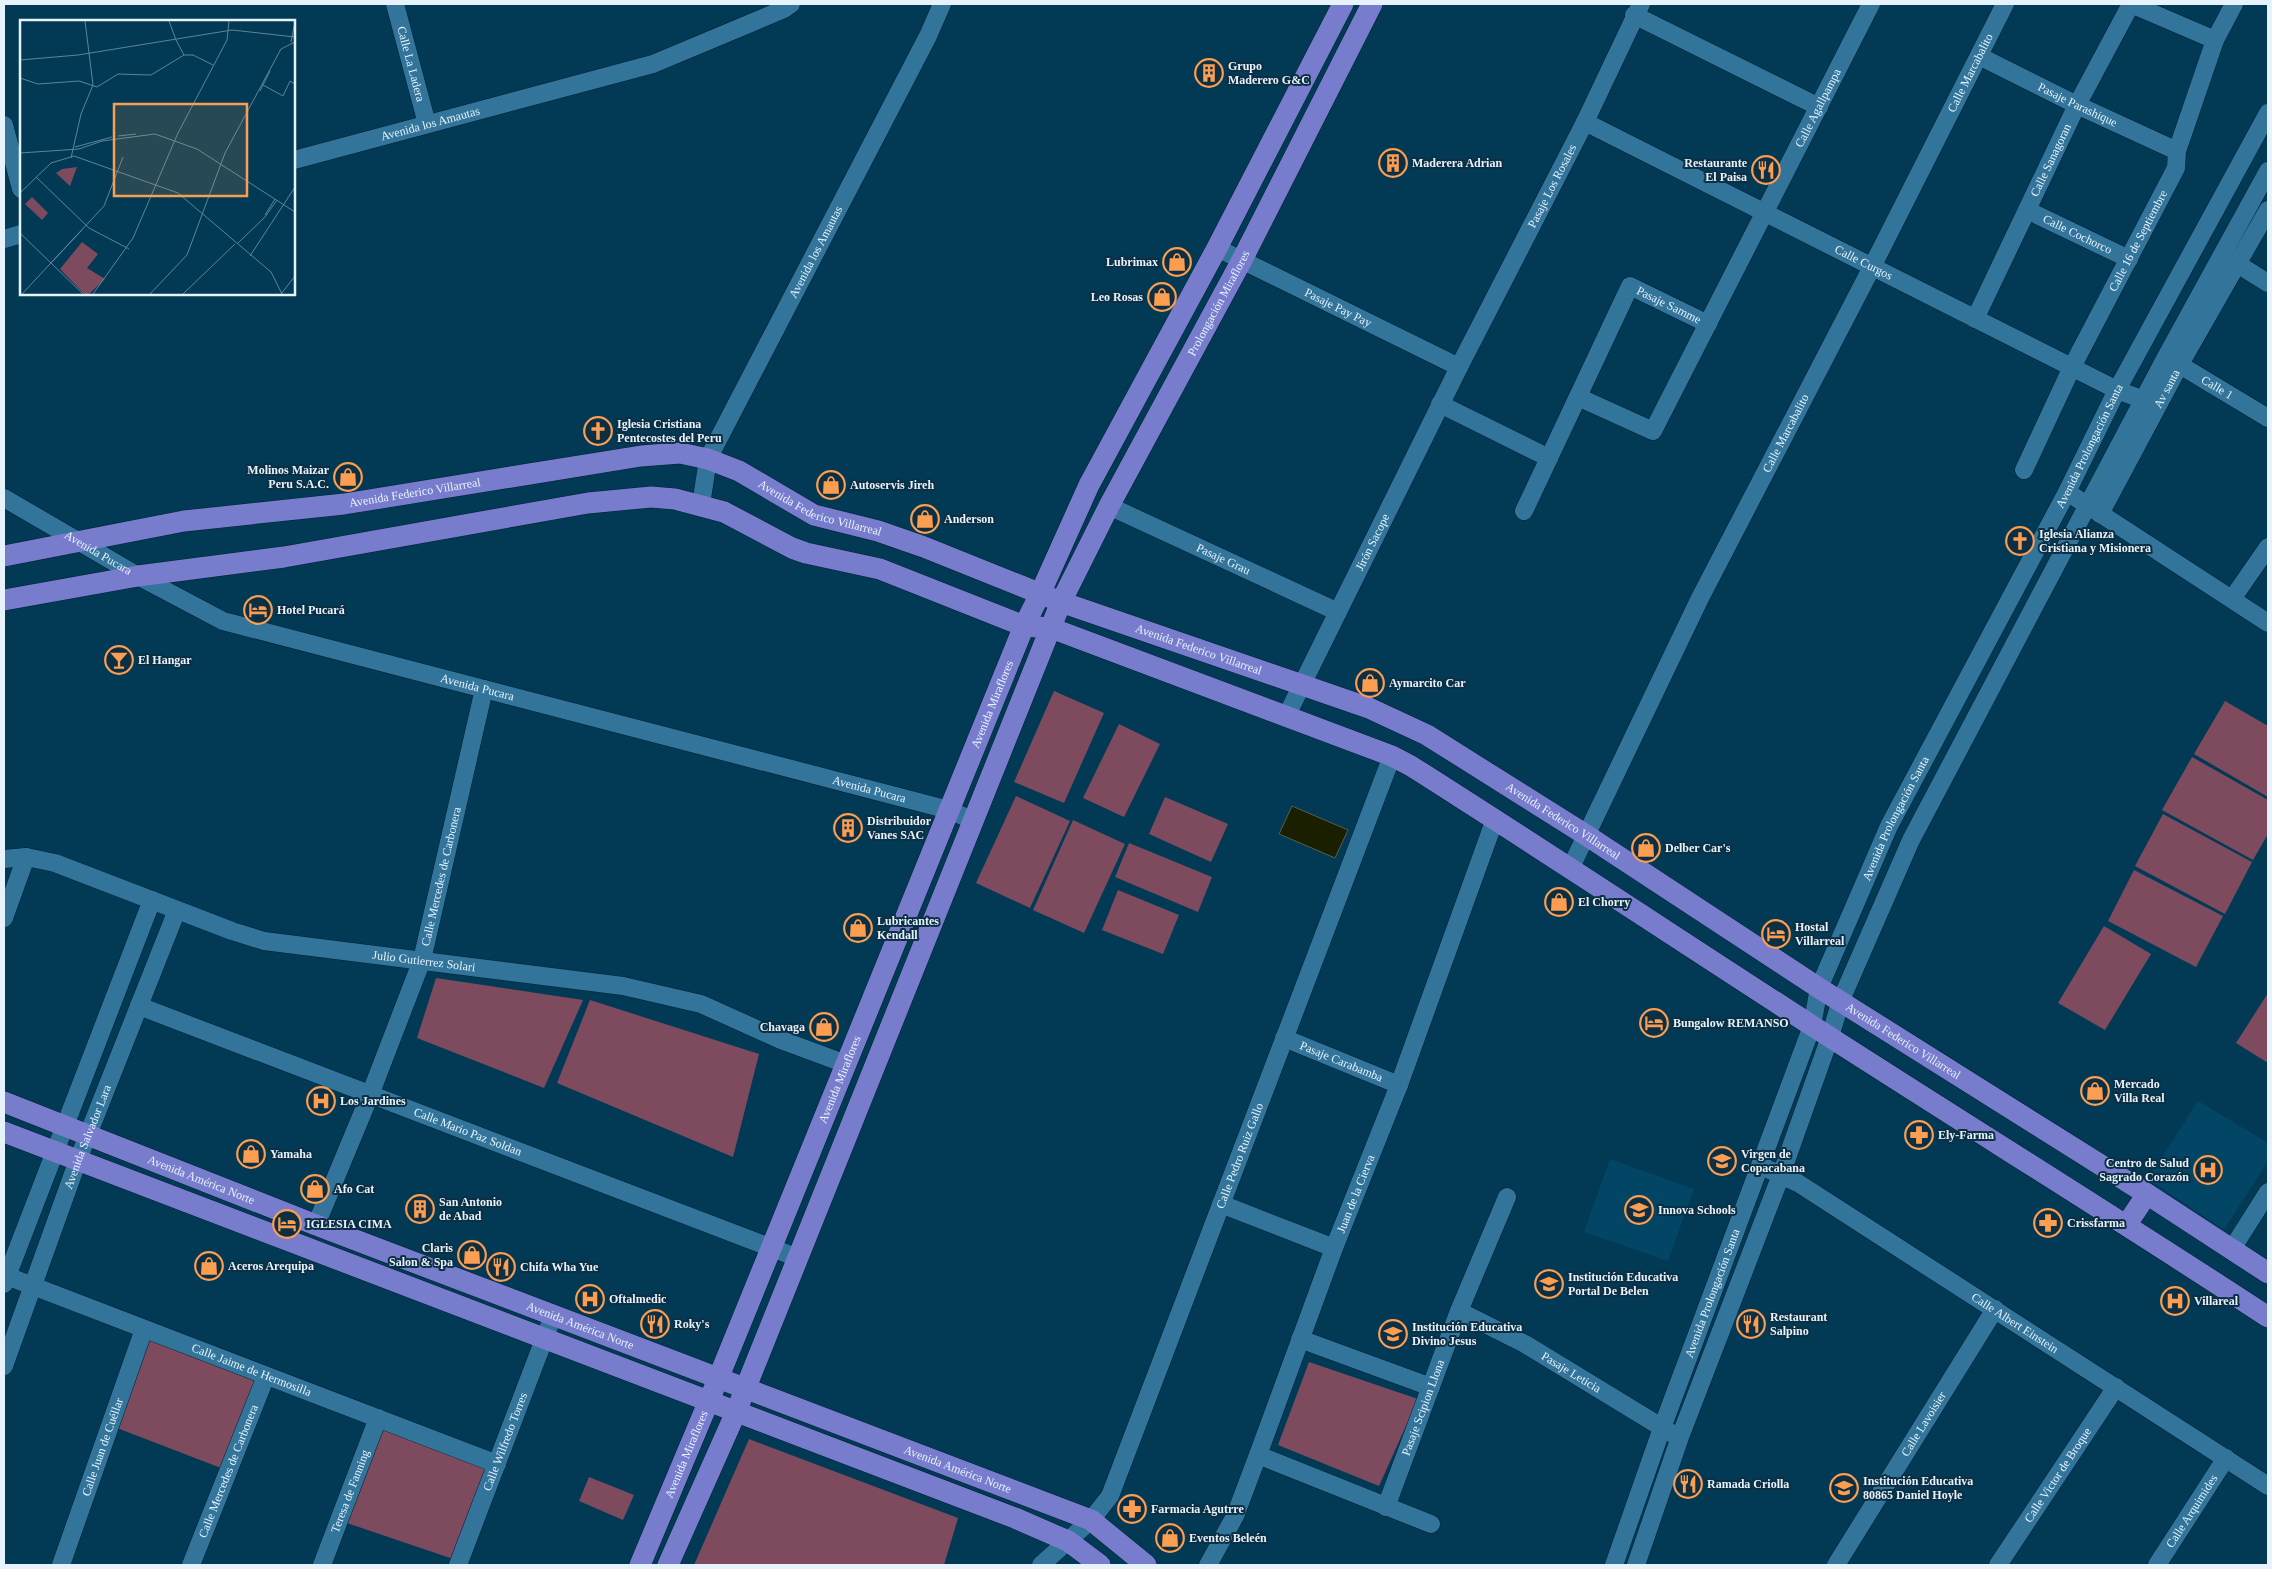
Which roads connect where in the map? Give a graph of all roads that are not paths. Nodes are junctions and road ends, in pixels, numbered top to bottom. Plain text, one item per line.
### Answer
1 (395, 4) edge
2 (791, 4) edge
3 (942, 4) edge
4 (1343, 4) edge
5 (1372, 4) edge
6 (1871, 4) edge
7 (2006, 4) edge
8 (2131, 4) edge
9 (2234, 4) edge
10 (1638, 10) edge
11 (2215, 40) junction
12 (1979, 56) junction
13 (2077, 105) junction
14 (1819, 107) junction
15 (2268, 113) edge
16 (1585, 122) junction
17 (4, 124) edge
18 (427, 124) junction
19 (2262, 140) edge
20 (2177, 151) junction
21 (295, 160) edge
22 (2268, 171) edge
23 (20, 185) edge
24 (2027, 210) junction
25 (2268, 210) edge
26 (1764, 213) junction
27 (20, 234) edge
28 (4, 239) edge
29 (1217, 248) junction
30 (2222, 255) junction
31 (2129, 259) junction
32 (1242, 260) junction
33 (2237, 264) junction
34 (1872, 267) junction
35 (2268, 283) edge
36 (1975, 319) junction
37 (1708, 324) junction
38 (2173, 361) junction
39 (1459, 367) junction
40 (2072, 367) junction
41 (2117, 390) junction
42 (1578, 397) junction
43 (2144, 400) junction
44 (1440, 404) junction
45 (2268, 418) edge
46 (1549, 458) junction
47 (708, 460) junction
48 (2024, 470) dead end
49 (2067, 492) junction
50 (4, 498) edge
51 (701, 504) junction
52 (1109, 506) junction
53 (2094, 510) junction
54 (1524, 511) dead end
55 (81, 542) junction
56 (2268, 547) edge
57 (4, 556) edge
58 (138, 576) junction
59 (1040, 594) junction
60 (2232, 599) junction
61 (4, 600) edge
62 (1061, 602) junction
63 (1338, 612) junction
64 (2268, 623) edge
65 (1024, 626) junction
66 (1051, 628) junction
67 (1302, 685) junction
68 (484, 689) junction
69 (1286, 717) junction
70 (1392, 756) junction
71 (949, 810) junction
72 (1495, 819) junction
73 (974, 821) junction
74 (1889, 826) junction
75 (1586, 835) junction
76 (1910, 840) junction
77 (26, 857) junction
78 (4, 859) edge
79 (1571, 867) junction
80 (152, 900) junction
81 (177, 910) junction
82 (4, 918) edge
83 (422, 960) junction
84 (1820, 988) junction
85 (1841, 1000) junction
86 (139, 1006) junction
87 (1812, 1026) junction
88 (1830, 1037) junction
89 (1284, 1038) junction
90 (849, 1057) junction
91 (878, 1060) junction
92 (1399, 1085) junction
93 (370, 1095) junction
94 (4, 1102) edge
95 (64, 1126) junction
96 (4, 1132) edge
97 (88, 1137) junction
98 (54, 1152) junction
99 (78, 1160) junction
100 (1759, 1166) junction
101 (1780, 1174) junction
102 (2268, 1192) edge
103 (2148, 1194) junction
104 (1507, 1197) dead end
105 (1221, 1204) junction
106 (2127, 1224) junction
107 (316, 1225) junction
108 (771, 1248) junction
109 (1334, 1248) junction
110 (2232, 1249) junction
111 (798, 1258) junction
112 (2268, 1273) edge
113 (5, 1280) edge
114 (33, 1286) junction
115 (1995, 1309) junction
116 (1459, 1312) junction
117 (553, 1316) junction
118 (2268, 1317) edge
119 (144, 1329) junction
120 (544, 1339) junction
121 (1300, 1339) junction
122 (4, 1366) edge
123 (266, 1376) junction
124 (718, 1379) junction
125 (1431, 1387) junction
126 (2116, 1387) junction
127 (745, 1389) junction
128 (708, 1402) junction
129 (736, 1412) junction
130 (378, 1418) junction
131 (1662, 1428) junction
132 (1680, 1437) junction
133 (1258, 1455) junction
134 (2226, 1458) junction
135 (496, 1464) junction
136 (2268, 1486) edge
137 (1386, 1507) junction
138 (1091, 1520) junction
139 (1431, 1524) dead end
140 (1068, 1541) junction
141 (61, 1565) edge
142 (191, 1565) edge
143 (322, 1565) edge
144 (458, 1565) edge
145 (640, 1565) edge
146 (668, 1565) edge
147 (1041, 1565) edge
148 (1100, 1565) edge
149 (1146, 1565) edge
150 (1208, 1565) edge
151 (1614, 1565) edge
152 (1636, 1565) edge
153 (1836, 1565) edge
154 (1998, 1565) edge
155 (2157, 1565) edge

1 - 18 street, Calle La Ladera
2 - 18 street, Avenida los Amautas
3 - 47 street, Avenida los Amautas
4 - 29 main road
5 - 32 main road, Prolongación Miraflores
6 - 14 street, Calle Agallpampa
7 - 12 street, Calle Marcabalito
8 - 11 street
8 - 13 street, Calle Sanagoran
9 - 11 street, Calle 16 de Septiembre
10 - 14 street
10 - 16 street, Pasaje Los Rosales
11 - 20 street, Calle 16 de Septiembre
12 - 13 street, Pasaje Parashique
12 - 34 street, Calle Marcabalito
13 - 20 street, Pasaje Parashique
13 - 24 street, Calle Sanagoran
14 - 26 street, Calle Agallpampa
15 - 19 street, Avenida Prolongación Santa
16 - 26 street, Calle Curgos
16 - 39 street, Pasaje Los Rosales
17 - 23 street
18 - 21 street, Avenida los Amautas
19 - 41 street, Avenida Prolongación Santa
20 - 31 street, Calle 16 de Septiembre
22 - 30 street, Avenida Prolongación Santa
24 - 31 street, Calle Cochorco
24 - 36 street, Calle Sanagoran
25 - 33 street
26 - 34 street, Calle Curgos
26 - 37 street, Calle Agallpampa
27 - 28 street
29 - 32 street, Pasaje Pay Pay
29 - 59 main road
30 - 33 street
30 - 38 street, Avenida Prolongación Santa
31 - 40 street, Calle 16 de Septiembre
32 - 39 street, Pasaje Pay Pay
32 - 52 main road, Prolongación Miraflores
33 - 35 street
33 - 38 street, Av santa
34 - 36 street, Calle Curgos
34 - 75 street, Calle Marcabalito
36 - 40 street, Calle Curgos
37 - 42 street, Calle Agallpampa
37 - 42 street, Pasaje Samme
38 - 43 street, Avenida Prolongación Santa
38 - 45 street, Calle 1
38 - 53 street, Av santa
39 - 44 street, Jirón Sacope
40 - 41 street, Calle Curgos
40 - 48 street, Calle 16 de Septiembre
41 - 43 street, Calle Curgos
41 - 49 street, Avenida Prolongación Santa
42 - 46 street
43 - 53 street, Avenida Prolongación Santa
44 - 46 street
44 - 63 street, Jirón Sacope
46 - 54 street
47 - 51 street, Avenida los Amautas
47 - 55 main road, Avenida Federico Villarreal
47 - 59 main road, Avenida Federico Villarreal
49 - 53 street
49 - 74 street, Avenida Prolongación Santa
50 - 55 street, Avenida Pucara
51 - 58 main road
51 - 65 main road
52 - 62 main road, Prolongación Miraflores
52 - 63 street, Pasaje Grau
53 - 60 street
53 - 76 street, Avenida Prolongación Santa
55 - 57 main road, Avenida Federico Villarreal
55 - 58 street, Avenida Pucara
56 - 60 street
58 - 61 main road
58 - 68 street, Avenida Pucara
59 - 62 main road, Avenida Federico Villarreal
59 - 65 main road, Avenida Miraflores
60 - 64 street
62 - 66 main road
62 - 67 main road, Avenida Federico Villarreal
63 - 67 street, Jirón Sacope
65 - 66 main road
65 - 71 main road, Avenida Miraflores
66 - 69 main road
66 - 73 main road
67 - 69 street, Jirón Sacope
67 - 75 main road, Avenida Federico Villarreal
68 - 71 street, Avenida Pucara
68 - 83 street, Calle Mercedes de Carbonera
69 - 70 main road
70 - 72 main road
70 - 89 street, Calle Pedro Ruiz Gallo
71 - 73 street, Avenida Pucara
71 - 90 main road, Avenida Miraflores
72 - 79 main road
72 - 92 street, Juan de la Cierva
73 - 91 main road
74 - 76 street
74 - 84 street, Avenida Prolongación Santa
75 - 79 street, Calle Marcabalito
75 - 84 main road, Avenida Federico Villarreal
76 - 85 street, Avenida Prolongación Santa
77 - 78 street, Julio Gutierrez Solari
77 - 80 street, Julio Gutierrez Solari
77 - 82 street
79 - 87 main road
80 - 81 street, Julio Gutierrez Solari
80 - 95 street, Avenida Salvador Lara
81 - 83 street, Julio Gutierrez Solari
81 - 86 street, Avenida Salvador Lara
83 - 90 street, Julio Gutierrez Solari
83 - 93 street, Calle Mercedes de Carbonera
84 - 85 main road, Avenida Federico Villarreal
84 - 87 street, Avenida Prolongación Santa
85 - 88 street, Avenida Prolongación Santa
85 - 103 main road, Avenida Federico Villarreal
86 - 93 street, Calle Mario Paz Soldan
86 - 97 street, Avenida Salvador Lara
87 - 88 main road
87 - 100 street, Avenida Prolongación Santa
88 - 101 street, Avenida Prolongación Santa
88 - 106 main road
89 - 92 street, Pasaje Carabamba
89 - 105 street, Calle Pedro Ruiz Gallo
90 - 91 main road
90 - 108 main road, Avenida Miraflores
91 - 111 main road
92 - 109 street, Juan de la Cierva
93 - 107 street, Calle Mercedes de Carbonera
93 - 108 street, Calle Mario Paz Soldan
94 - 95 main road, Avenida América Norte
95 - 97 main road, Avenida América Norte
95 - 98 street, Avenida Salvador Lara
96 - 98 main road, Avenida América Norte
97 - 99 street, Avenida Salvador Lara
97 - 107 main road, Avenida América Norte
98 - 99 main road, Avenida América Norte
98 - 113 street, Avenida Salvador Lara
99 - 114 street, Avenida Salvador Lara
99 - 120 main road, Avenida América Norte
100 - 101 street, Calle Albert Einstein
100 - 131 street, Avenida Prolongación Santa
101 - 115 street, Calle Albert Einstein
101 - 132 street, Avenida Prolongación Santa
102 - 110 street
103 - 106 main road
103 - 110 main road, Avenida Federico Villarreal
104 - 116 street, Pasaje Scipion Llona
105 - 109 street
105 - 138 street, Calle Pedro Ruiz Gallo
106 - 118 main road
107 - 117 main road, Avenida América Norte
108 - 111 street, Calle Mario Paz Soldan
108 - 124 main road, Avenida Miraflores
109 - 121 street, Juan de la Cierva
110 - 112 main road, Avenida Federico Villarreal
111 - 127 main road
113 - 114 street, Calle Jaime de Hermosilla
114 - 119 street, Calle Jaime de Hermosilla
114 - 122 street, Avenida Salvador Lara
115 - 126 street, Calle Albert Einstein
115 - 153 street, Calle Lavoisier
116 - 125 street, Pasaje Scipion Llona
116 - 131 street, Pasaje Leticia
117 - 120 street, Calle Wilfredo Torres
117 - 124 main road, Avenida América Norte
119 - 123 street, Calle Jaime de Hermosilla
119 - 141 street, Calle Juan de Cuéllar
120 - 128 main road, Avenida América Norte
120 - 135 street, Calle Wilfredo Torres
121 - 125 street
121 - 133 street, Juan de la Cierva
123 - 130 street, Calle Jaime de Hermosilla
123 - 142 street, Calle Mercedes de Carbonera
124 - 127 main road, Avenida América Norte
124 - 128 main road, Avenida Miraflores
125 - 137 street, Pasaje Scipion Llona
126 - 134 street, Calle Albert Einstein
126 - 154 street, Calle Victor de Broque
127 - 129 main road
127 - 138 main road, Avenida América Norte
128 - 129 main road, Avenida América Norte
128 - 145 main road, Avenida Miraflores
129 - 140 main road, Avenida América Norte
129 - 146 main road
130 - 135 street, Calle Jaime de Hermosilla
130 - 143 street, Teresa de Fanning
131 - 132 street, Pasaje Leticia
131 - 151 street, Avenida Prolongación Santa
132 - 152 street, Avenida Prolongación Santa
133 - 137 street
133 - 150 street, Juan de la Cierva
134 - 136 street, Calle Albert Einstein
134 - 155 street, Calle Arquimides
135 - 144 street, Calle Wilfredo Torres
137 - 139 street
138 - 140 street, Calle Pedro Ruiz Gallo
138 - 149 main road, Avenida América Norte
140 - 147 street, Calle Pedro Ruiz Gallo
140 - 148 main road, Avenida América Norte

